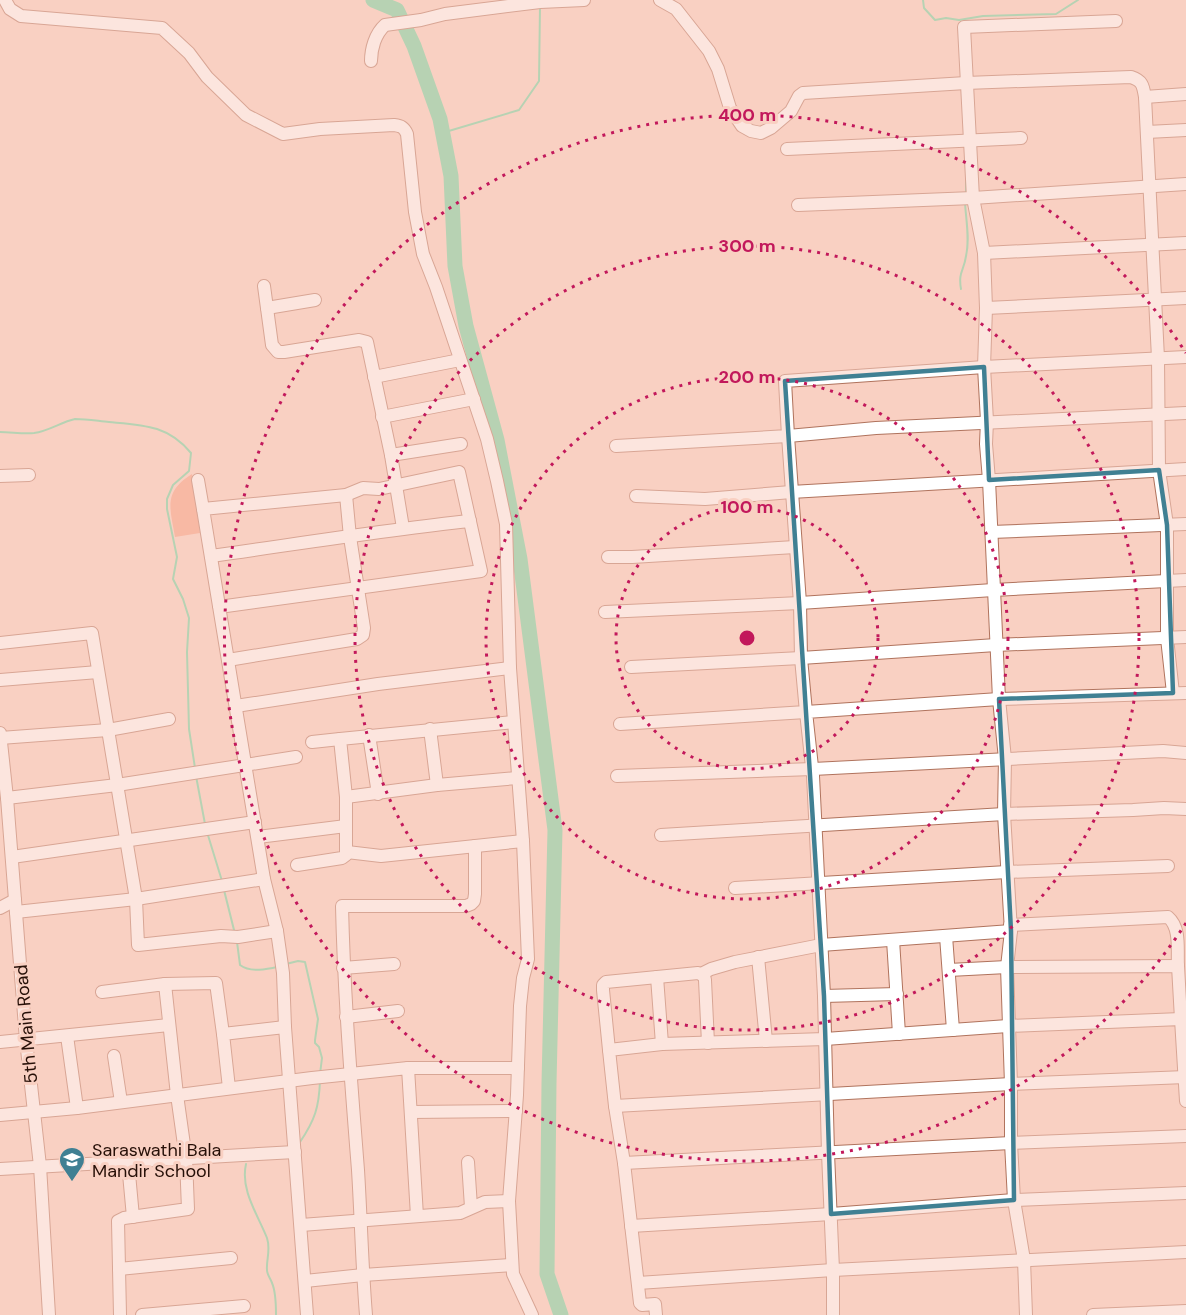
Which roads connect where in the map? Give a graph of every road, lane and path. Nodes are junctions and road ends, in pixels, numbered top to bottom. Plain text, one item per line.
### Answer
1 (5, 0) edge
2 (584, 0) edge
3 (660, 0) edge
4 (1116, 21) dead end
5 (371, 61) dead end
6 (966, 83) junction
7 (1186, 94) edge
8 (1145, 97) junction
9 (1186, 130) edge
10 (1147, 132) junction
11 (1021, 138) dead end
12 (971, 140) junction
13 (787, 149) dead end
14 (1186, 184) edge
15 (1149, 186) junction
16 (973, 198) junction
17 (798, 205) dead end
18 (1186, 243) edge
19 (1152, 245) junction
20 (984, 253) junction
21 (264, 286) dead end
22 (1186, 298) edge
23 (1156, 299) junction
24 (315, 300) dead end
25 (267, 308) junction
26 (986, 308) junction
27 (1186, 357) edge
28 (1158, 358) junction
29 (460, 360) junction
30 (984, 367) junction
31 (374, 377) junction
32 (474, 399) junction
33 (1186, 412) edge
34 (1158, 414) junction
35 (382, 417) junction
36 (987, 421) junction
37 (788, 436) junction
38 (461, 444) dead end
39 (616, 446) dead end
40 (390, 455) junction
41 (1186, 469) edge
42 (1159, 470) junction
43 (29, 475) dead end
44 (0, 476) edge
45 (198, 480) dead end
46 (989, 480) junction
47 (396, 485) junction
48 (791, 492) junction
49 (346, 495) junction
50 (636, 496) dead end
51 (203, 509) junction
52 (470, 521) junction
53 (1186, 524) edge
54 (1167, 525) junction
55 (403, 528) junction
56 (991, 532) junction
57 (350, 537) junction
58 (795, 547) junction
59 (211, 556) junction
60 (608, 557) dead end
61 (1186, 580) edge
62 (1166, 581) junction
63 (358, 588) junction
64 (993, 590) junction
65 (800, 603) junction
66 (219, 607) junction
67 (604, 612) dead end
68 (1186, 637) edge
69 (1167, 638) junction
70 (0, 643) edge
71 (996, 645) junction
72 (801, 658) junction
73 (228, 660) junction
74 (631, 666) dead end
75 (510, 668) junction
76 (98, 672) junction
77 (0, 680) edge
78 (1173, 693) junction
79 (1186, 693) edge
80 (999, 699) junction
81 (236, 706) junction
82 (806, 712) junction
83 (169, 719) dead end
84 (514, 722) junction
85 (620, 724) dead end
86 (430, 729) junction
87 (108, 730) junction
88 (0, 733) edge
89 (369, 735) junction
90 (0, 738) edge
91 (340, 739) junction
92 (312, 742) dead end
93 (1186, 753) edge
94 (296, 757) dead end
95 (1005, 759) junction
96 (246, 765) junction
97 (813, 769) junction
98 (617, 776) dead end
99 (517, 778) junction
100 (117, 785) junction
101 (437, 785) junction
102 (378, 794) junction
103 (346, 797) junction
104 (7, 798) junction
105 (1186, 809) edge
106 (1004, 814) junction
107 (255, 822) junction
108 (4, 826) edge
109 (346, 826) junction
110 (815, 826) junction
111 (661, 835) dead end
112 (258, 837) junction
113 (127, 840) junction
114 (523, 841) junction
115 (475, 846) junction
116 (347, 852) junction
117 (12, 857) junction
118 (297, 865) dead end
119 (1168, 866) dead end
120 (1007, 872) junction
121 (264, 879) junction
122 (818, 883) junction
123 (735, 888) dead end
124 (136, 899) junction
125 (16, 906) junction
126 (0, 908) edge
127 (1010, 928) junction
128 (277, 931) junction
129 (946, 936) junction
130 (893, 940) junction
131 (821, 945) junction
132 (758, 957) junction
133 (394, 964) dead end
134 (1178, 966) junction
135 (1007, 967) junction
136 (343, 968) junction
137 (949, 970) junction
138 (701, 974) junction
139 (657, 977) junction
140 (165, 984) junction
141 (102, 992) dead end
142 (897, 994) junction
143 (824, 996) junction
144 (399, 1011) dead end
145 (346, 1017) junction
146 (1184, 1019) edge
147 (169, 1025) junction
148 (1008, 1026) junction
149 (285, 1027) junction
150 (953, 1030) junction
151 (223, 1034) junction
152 (899, 1034) junction
153 (67, 1036) junction
154 (825, 1039) junction
155 (26, 1040) junction
156 (766, 1041) junction
157 (0, 1042) edge
158 (708, 1043) junction
159 (663, 1044) junction
160 (609, 1050) junction
161 (114, 1056) dead end
162 (408, 1068) junction
163 (518, 1068) junction
164 (351, 1074) junction
165 (1185, 1077) edge
166 (290, 1081) junction
167 (1011, 1084) junction
168 (229, 1088) junction
169 (177, 1095) junction
170 (826, 1095) junction
171 (1186, 1101) edge
172 (121, 1102) junction
173 (615, 1106) junction
174 (77, 1108) junction
175 (35, 1111) junction
176 (516, 1111) junction
177 (411, 1112) junction
178 (0, 1115) edge
179 (1186, 1136) edge
180 (1011, 1143) junction
181 (295, 1152) junction
182 (828, 1152) junction
183 (186, 1159) junction
184 (128, 1162) junction
185 (468, 1162) dead end
186 (624, 1164) junction
187 (40, 1166) junction
188 (0, 1169) edge
189 (1186, 1193) edge
190 (1014, 1200) junction
191 (509, 1201) junction
192 (471, 1207) junction
193 (831, 1214) junction
194 (417, 1216) junction
195 (133, 1217) junction
196 (361, 1221) junction
197 (301, 1225) junction
198 (632, 1226) junction
199 (1186, 1251) edge
200 (231, 1258) dead end
201 (1024, 1260) junction
202 (512, 1265) junction
203 (119, 1269) junction
204 (833, 1270) junction
205 (363, 1275) junction
206 (305, 1281) junction
207 (638, 1283) junction
208 (244, 1306) dead end
209 (1186, 1311) edge
210 (49, 1315) edge
211 (120, 1315) edge
212 (142, 1315) edge
213 (307, 1315) edge
214 (366, 1315) edge
215 (532, 1315) edge
216 (656, 1315) edge
217 (833, 1315) edge
218 (1026, 1315) edge
219 (1093, 1315) edge

1 - 29 street
2 - 5 street
3 - 6 street
4 - 6 street
6 - 8 street
6 - 12 street
7 - 8 street
8 - 10 street
9 - 10 street
10 - 15 street
11 - 12 street
12 - 13 street
12 - 16 street
14 - 15 street
15 - 16 street
15 - 19 street
16 - 17 street
16 - 20 street
18 - 19 street
19 - 20 street
19 - 23 street
20 - 26 street
21 - 25 street
22 - 23 street
23 - 26 street
23 - 28 street
24 - 25 street
25 - 31 street
26 - 30 street
27 - 28 street
28 - 30 street
28 - 34 street
29 - 31 street
29 - 32 street
30 - 36 street
30 - 37 street
31 - 35 street
32 - 35 street
32 - 75 street
33 - 34 street
34 - 36 street
34 - 42 street
35 - 40 street
36 - 37 street
36 - 46 street
37 - 39 street
37 - 48 street
38 - 40 street
40 - 47 street
41 - 42 street
42 - 46 street
42 - 54 street
43 - 44 street
45 - 51 street
46 - 48 street
46 - 56 street
47 - 49 street
47 - 52 street
47 - 55 street
48 - 50 street
48 - 58 street
49 - 51 street
49 - 57 street
51 - 59 street
52 - 55 street
52 - 63 street
53 - 54 street
54 - 56 street
54 - 62 street
55 - 57 street
56 - 64 street
57 - 59 street
57 - 63 street
58 - 60 street
58 - 65 street
59 - 66 street
61 - 62 street
62 - 64 street
62 - 69 street
63 - 66 street
63 - 73 street
64 - 65 street
64 - 71 street
65 - 67 street
65 - 72 street
66 - 73 street
68 - 69 street
69 - 71 street
69 - 78 street
70 - 76 street
71 - 72 street
71 - 80 street
72 - 74 street
72 - 82 street
73 - 81 street
75 - 81 street
75 - 84 street
76 - 77 street
76 - 87 street
78 - 79 street
78 - 80 street
80 - 82 street
80 - 95 street
81 - 96 street
82 - 85 street
82 - 97 street
83 - 87 street
84 - 86 street
84 - 99 street
86 - 89 street
86 - 101 street
87 - 90 street
87 - 100 street
88 - 90 street, 5th Main Road
89 - 91 street
89 - 102 street
90 - 104 street, 5th Main Road
91 - 92 street
91 - 103 street
93 - 95 street
94 - 96 street
95 - 97 street
95 - 106 street
96 - 100 street
96 - 107 street
97 - 98 street
97 - 110 street
99 - 101 street
99 - 114 street
100 - 104 street
100 - 113 street
101 - 102 street
102 - 103 street
103 - 109 street
104 - 108 street, 5th Main Road
105 - 106 street
106 - 110 street
106 - 120 street
107 - 112 street
107 - 113 street
108 - 117 street, 5th Main Road
109 - 112 street
109 - 116 street
110 - 111 street
110 - 122 street
112 - 121 street
113 - 117 street
113 - 124 street
114 - 115 street
114 - 163 street
115 - 116 street
115 - 136 street
116 - 118 street
117 - 125 street, 5th Main Road
119 - 120 street
120 - 122 street
120 - 127 street
121 - 124 street
121 - 128 street
122 - 123 street
122 - 131 street
124 - 125 street
124 - 128 street
125 - 126 street
125 - 155 street, 5th Main Road
127 - 129 street
127 - 134 street
127 - 135 street
128 - 149 street
129 - 130 street
129 - 137 street
130 - 131 street
130 - 142 street
131 - 132 street
131 - 143 street
132 - 138 street
132 - 156 street
133 - 136 street
134 - 135 street
134 - 146 street
135 - 137 street
135 - 148 street
136 - 145 street
137 - 150 street
138 - 139 street
138 - 158 street
139 - 159 street
139 - 160 street
140 - 141 street
140 - 147 street
140 - 151 street
142 - 143 street
142 - 152 street
143 - 154 street
144 - 145 street
145 - 164 street
146 - 148 street
146 - 165 street
147 - 153 street
147 - 169 street
148 - 150 street
148 - 167 street
149 - 151 street
149 - 166 street
150 - 152 street
151 - 168 street
152 - 154 street
153 - 155 street
153 - 174 street
154 - 156 street
154 - 170 street
155 - 157 street
155 - 175 street, 5th Main Road
156 - 158 street
158 - 159 street
159 - 160 street
160 - 173 street
161 - 172 street
162 - 163 street
162 - 164 street
162 - 177 street
163 - 176 street
164 - 166 street
164 - 196 street
165 - 167 street
165 - 171 street
166 - 168 street
166 - 181 street
167 - 170 street
167 - 180 street
168 - 169 street
169 - 172 street
169 - 183 street
170 - 173 street
170 - 182 street
172 - 174 street
173 - 186 street
174 - 175 street
175 - 178 street
175 - 187 street, 5th Main Road
176 - 177 street
176 - 191 street
177 - 194 street
179 - 180 street
180 - 182 street
180 - 190 street
181 - 183 street
181 - 197 street
182 - 186 street
182 - 193 street
183 - 184 street
183 - 195 street
184 - 187 street
184 - 195 street
185 - 192 street
186 - 198 street
187 - 188 street
187 - 210 street, 5th Main Road
189 - 190 street
190 - 193 street
190 - 201 street
191 - 192 street
191 - 202 street
192 - 194 street
193 - 198 street
193 - 204 street
194 - 196 street
195 - 203 street
196 - 197 street
196 - 205 street
197 - 206 street
198 - 207 street
199 - 201 street
200 - 203 street
201 - 204 street
201 - 218 street
202 - 205 street
202 - 215 street
203 - 211 street
204 - 207 street
204 - 217 street
205 - 206 street
205 - 214 street
206 - 213 street
207 - 216 street
208 - 212 street
209 - 219 street

